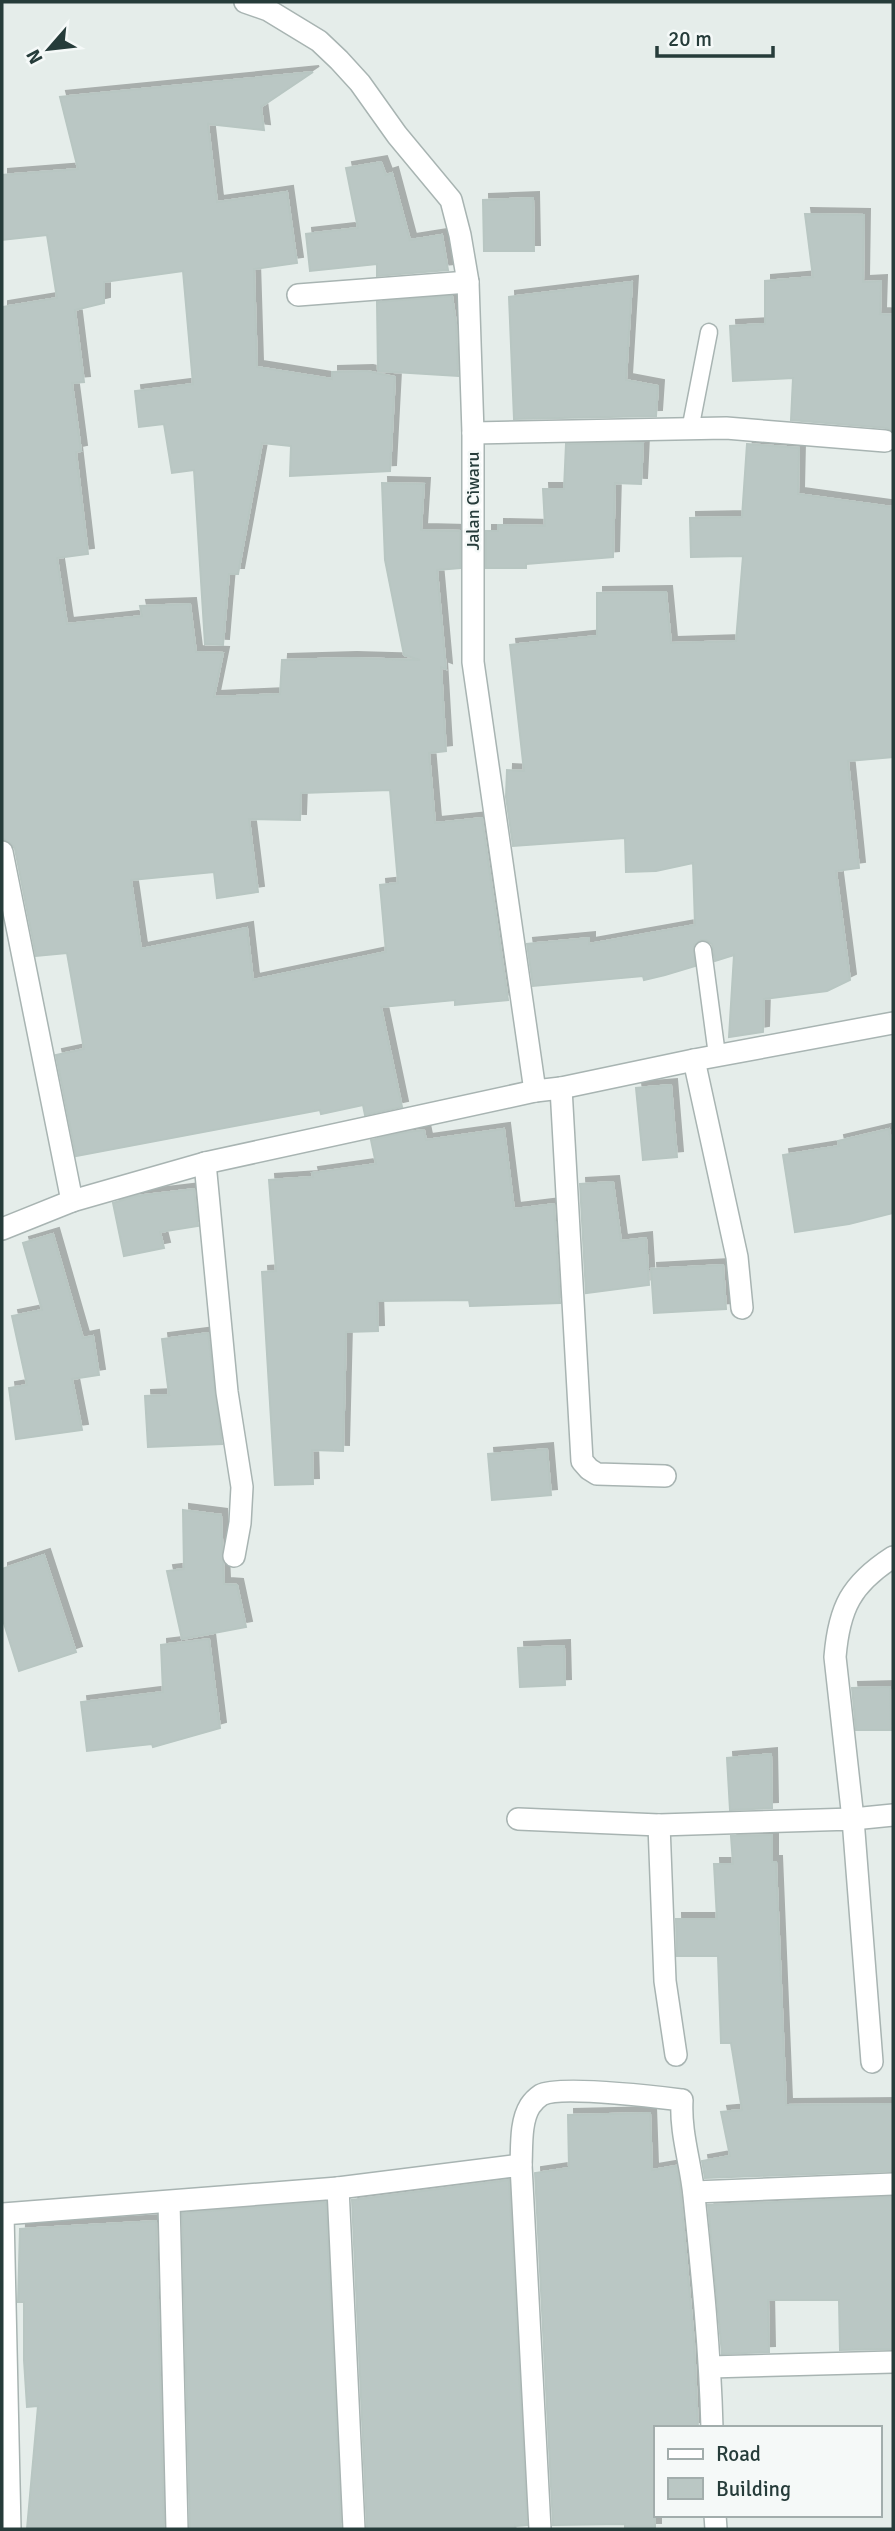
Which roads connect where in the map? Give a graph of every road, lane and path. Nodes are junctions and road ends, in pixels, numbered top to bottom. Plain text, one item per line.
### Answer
1 (245, 2) edge
2 (468, 282) junction
3 (298, 295) dead end
4 (709, 332) dead end
5 (690, 430) junction
6 (473, 433) junction
7 (885, 442) dead end
8 (2, 852) edge
9 (703, 950) dead end
10 (893, 1023) edge
11 (718, 1055) junction
12 (694, 1060) junction
13 (561, 1088) junction
14 (534, 1091) junction
15 (205, 1163) junction
16 (72, 1201) junction
17 (2, 1229) edge
18 (742, 1308) dead end
19 (665, 1476) dead end
20 (234, 1556) dead end
21 (893, 1557) edge
22 (893, 1815) edge
23 (517, 1819) dead end
24 (853, 1819) junction
25 (659, 1825) junction
26 (676, 2055) dead end
27 (872, 2062) dead end
28 (521, 2165) junction
29 (893, 2184) edge
30 (338, 2188) junction
31 (694, 2192) junction
32 (169, 2202) junction
33 (2, 2214) edge
34 (893, 2362) edge
35 (710, 2367) junction
36 (712, 2426) edge
37 (10, 2529) edge
38 (177, 2529) edge
39 (354, 2529) edge
40 (540, 2529) edge

1 - 2 street, Jalan Ciwaru
2 - 3 street
2 - 6 street, Jalan Ciwaru
4 - 5 lane
5 - 6 street
5 - 7 street
6 - 14 street, Jalan Ciwaru
8 - 16 street
9 - 11 lane
10 - 11 street
11 - 12 street
12 - 13 street
12 - 18 street
13 - 14 street
13 - 19 street
14 - 15 street
15 - 16 street
15 - 20 street
16 - 17 street
21 - 24 street
22 - 24 street
23 - 25 street
24 - 25 street
24 - 27 street
25 - 26 street
28 - 30 street
28 - 31 street
28 - 40 street
29 - 31 street
30 - 32 street
30 - 39 street
31 - 35 street
32 - 33 street
32 - 38 street
33 - 37 street
34 - 35 street
35 - 36 street

